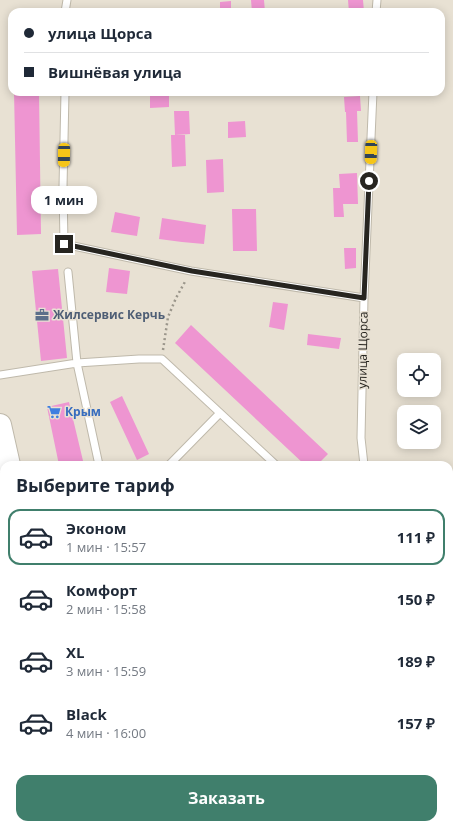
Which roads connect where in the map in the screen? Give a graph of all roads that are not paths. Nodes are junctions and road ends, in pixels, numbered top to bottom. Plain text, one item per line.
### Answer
1 (65, 96) edge
2 (373, 96) edge
3 (68, 272) dead end
4 (364, 298) junction
5 (77, 363) junction
6 (0, 375) edge
7 (220, 413) junction
8 (0, 425) edge
9 (8, 461) edge
10 (98, 461) edge
11 (173, 461) edge
12 (272, 461) edge
13 (364, 461) edge

1 - 4 lane
2 - 4 lane, улица Щорса
3 - 5 lane
4 - 13 lane, улица Щорса
5 - 6 lane
5 - 7 lane
5 - 10 lane
7 - 11 lane
7 - 12 lane
8 - 9 main road

